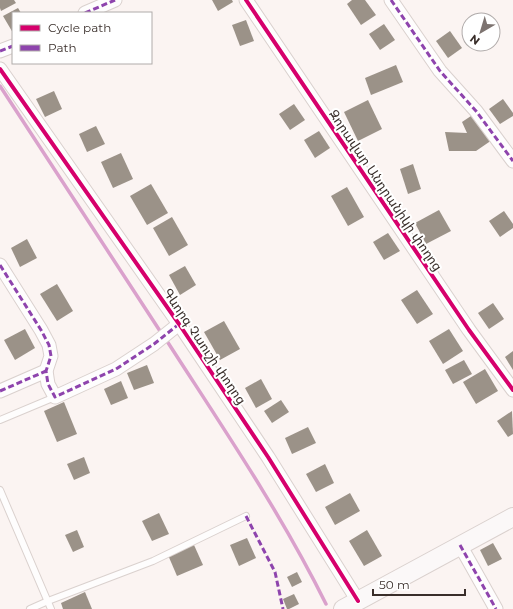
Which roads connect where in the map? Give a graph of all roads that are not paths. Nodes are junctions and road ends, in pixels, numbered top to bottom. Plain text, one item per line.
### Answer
1 (115, 0) edge
2 (246, 0) edge
3 (391, 0) edge
4 (87, 12) edge
5 (12, 46) edge
6 (0, 51) edge
7 (0, 69) edge
8 (513, 161) edge
9 (0, 265) edge
10 (179, 324) junction
11 (46, 371) junction
12 (513, 390) edge
13 (0, 391) edge
14 (55, 397) junction
15 (0, 420) edge
16 (0, 490) edge
17 (246, 516) dead end
18 (513, 517) edge
19 (460, 545) junction
20 (48, 601) junction
21 (350, 605) edge
22 (30, 609) edge
23 (50, 609) edge
24 (496, 609) edge

1 - 4 street
2 - 12 street, Զորավար Անդրանիկի փողոց
3 - 8 street
5 - 6 street
7 - 10 street, Գևորգ Չաուշի փողոց
9 - 11 street
10 - 14 street
10 - 21 street, Գևորգ Չաուշի փողոց
11 - 13 street
11 - 14 street
14 - 15 lane
16 - 20 lane
17 - 20 lane
18 - 19 main road
19 - 21 main road
19 - 24 street
20 - 22 lane
20 - 23 lane

